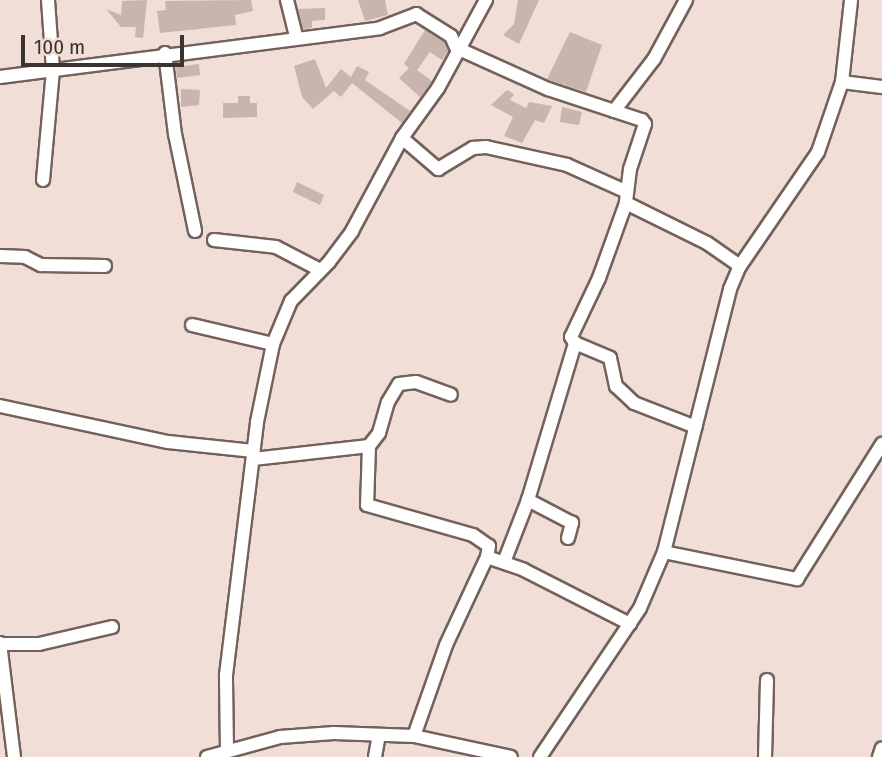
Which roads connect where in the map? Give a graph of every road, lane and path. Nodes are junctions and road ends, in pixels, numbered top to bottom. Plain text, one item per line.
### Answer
1 (48, 0) edge
2 (287, 0) edge
3 (486, 0) edge
4 (686, 0) edge
5 (851, 0) edge
6 (296, 37) junction
7 (459, 51) junction
8 (165, 53) junction
9 (53, 70) junction
10 (0, 77) edge
11 (842, 82) junction
12 (882, 87) edge
13 (614, 111) junction
14 (402, 138) junction
15 (43, 180) dead end
16 (626, 197) junction
17 (195, 231) dead end
18 (214, 240) dead end
19 (0, 256) edge
20 (105, 265) dead end
21 (740, 266) junction
22 (320, 270) junction
23 (192, 326) dead end
24 (575, 343) junction
25 (273, 344) junction
26 (451, 395) dead end
27 (0, 406) edge
28 (696, 427) junction
29 (882, 444) edge
30 (369, 446) junction
31 (254, 455) junction
32 (528, 500) junction
33 (568, 538) dead end
34 (664, 552) junction
35 (487, 557) junction
36 (504, 562) junction
37 (630, 624) junction
38 (112, 627) dead end
39 (0, 644) edge
40 (766, 680) dead end
41 (380, 735) junction
42 (414, 736) junction
43 (882, 748) edge
44 (227, 751) junction
45 (14, 757) edge
46 (207, 757) edge
47 (375, 757) edge
48 (511, 757) edge
49 (540, 757) edge
50 (765, 757) edge
51 (879, 757) edge

1 - 9 street
2 - 6 street
3 - 7 street
4 - 13 street
5 - 11 street
6 - 7 street
6 - 8 street
7 - 13 street
7 - 14 street
8 - 9 street
8 - 17 street
9 - 10 street
9 - 15 street
11 - 12 street
11 - 21 street
13 - 16 street
14 - 16 street
14 - 22 street
16 - 21 street
16 - 24 street
18 - 22 street
19 - 20 street
21 - 28 street
22 - 25 street
23 - 25 street
24 - 28 street
24 - 32 street
25 - 31 street
26 - 30 street
27 - 31 street
28 - 34 street
29 - 34 street
30 - 31 street
30 - 35 street
31 - 44 street
32 - 33 street
32 - 36 street
34 - 37 street
35 - 36 street
35 - 42 street
36 - 37 street
37 - 49 street
38 - 39 street
39 - 45 street
40 - 50 street
41 - 42 street
41 - 44 street
41 - 47 street
42 - 48 street
43 - 51 street
44 - 46 street

